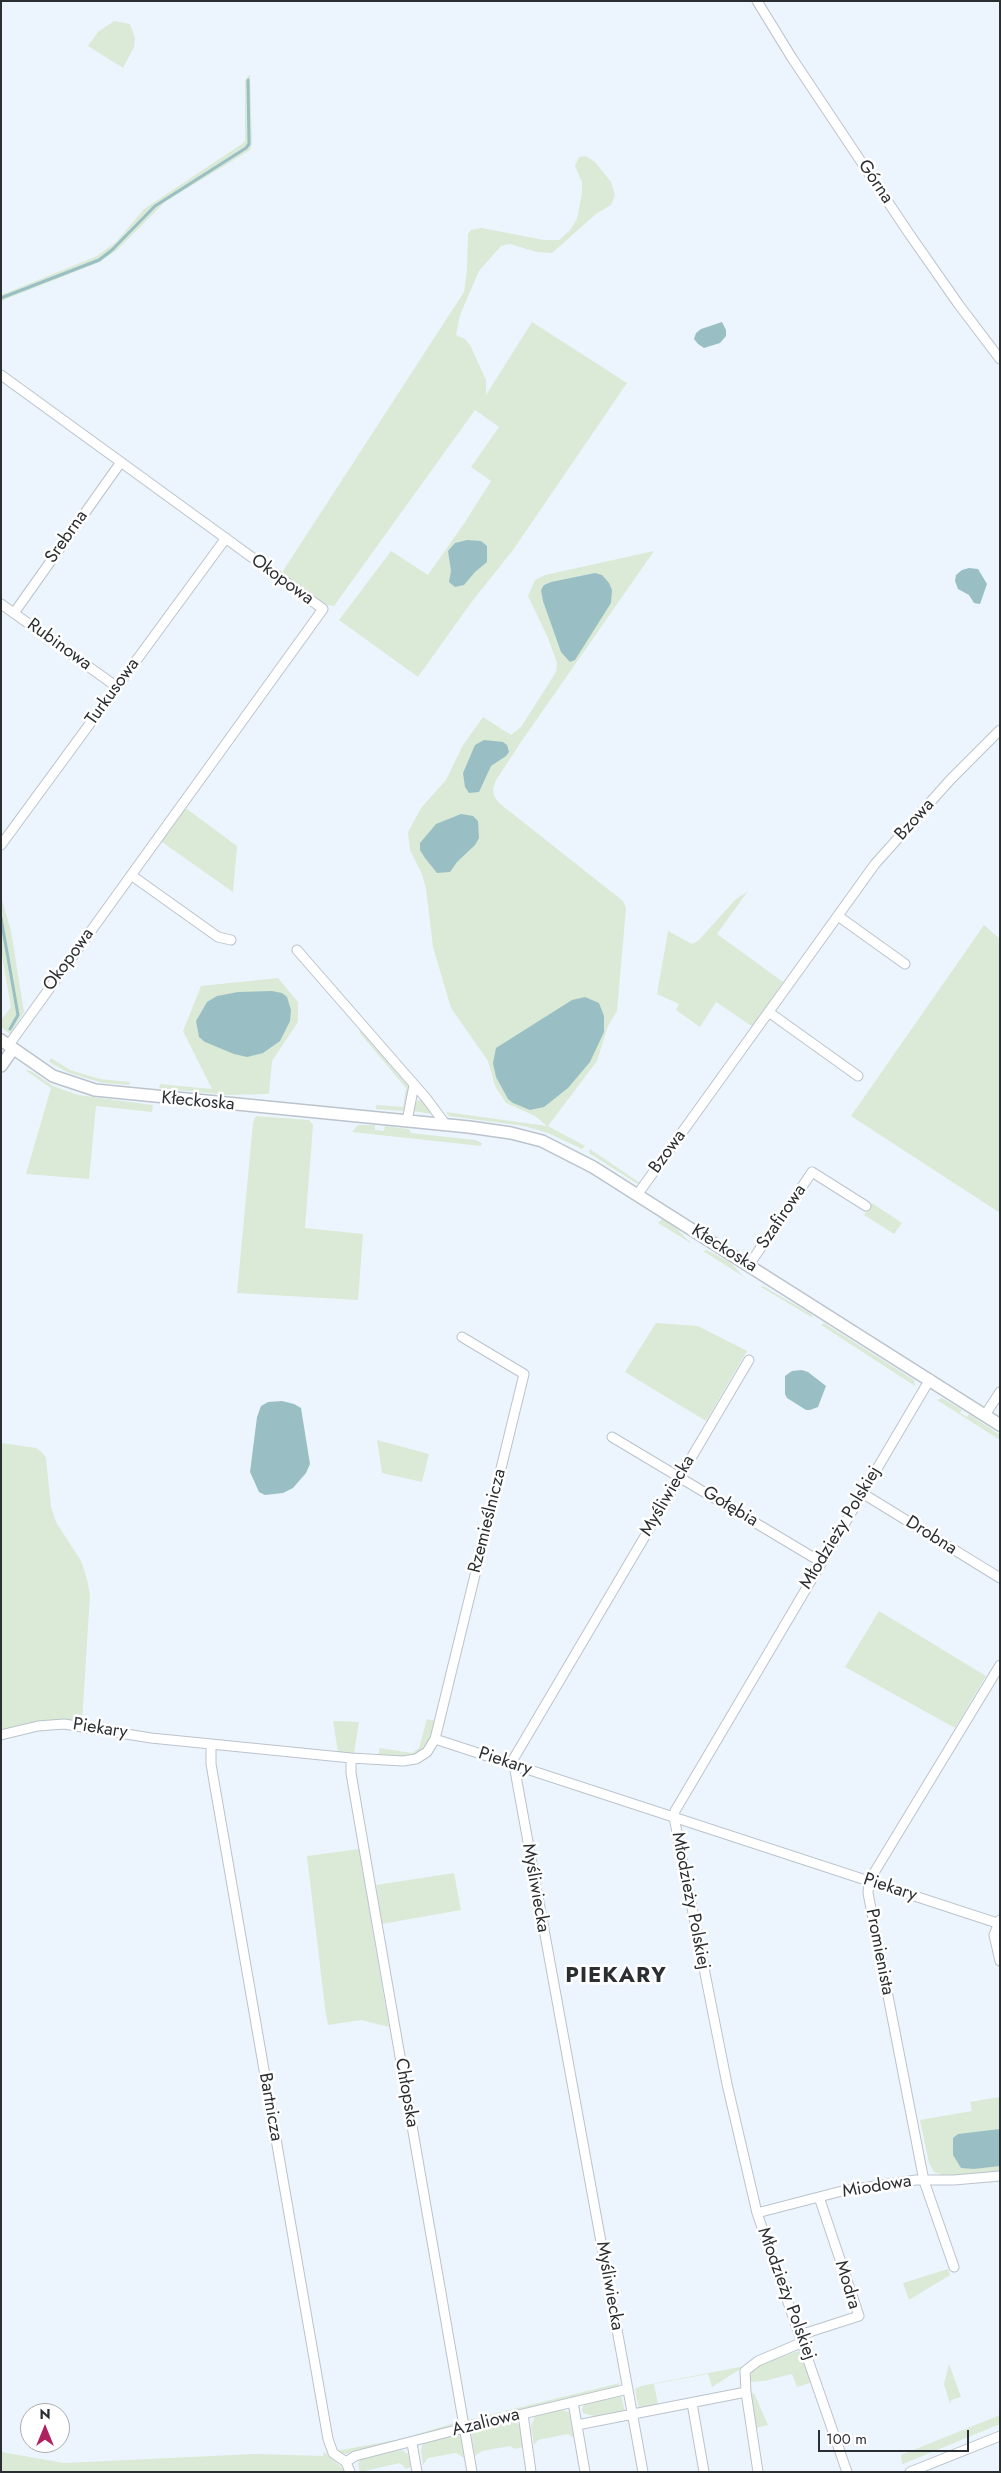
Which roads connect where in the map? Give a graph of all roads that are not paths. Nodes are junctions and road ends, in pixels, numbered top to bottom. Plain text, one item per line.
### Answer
1 (757, 1) edge
2 (1000, 359) edge
3 (1, 375) edge
4 (121, 462) junction
5 (226, 538) junction
6 (1, 604) edge
7 (14, 613) junction
8 (117, 686) junction
9 (1000, 730) edge
10 (1, 845) edge
11 (131, 875) junction
12 (838, 916) junction
13 (230, 940) dead end
14 (297, 950) dead end
15 (904, 964) dead end
16 (770, 1013) junction
17 (7, 1045) edge
18 (1, 1066) edge
19 (858, 1076) dead end
20 (414, 1085) junction
21 (407, 1121) junction
22 (446, 1125) junction
23 (638, 1195) junction
24 (866, 1206) dead end
25 (749, 1265) junction
26 (462, 1337) dead end
27 (749, 1360) dead end
28 (930, 1380) junction
29 (1000, 1392) edge
30 (985, 1415) junction
31 (1000, 1424) edge
32 (612, 1437) dead end
33 (679, 1477) junction
34 (862, 1493) junction
35 (821, 1562) junction
36 (1000, 1578) edge
37 (1000, 1665) edge
38 (1, 1735) edge
39 (435, 1739) junction
40 (211, 1745) junction
41 (351, 1758) junction
42 (514, 1764) junction
43 (674, 1817) junction
44 (869, 1881) junction
45 (999, 1922) edge
46 (1000, 1961) edge
47 (1000, 2176) edge
48 (924, 2181) junction
49 (819, 2197) junction
50 (757, 2213) junction
51 (954, 2267) dead end
52 (802, 2339) junction
53 (628, 2389) junction
54 (746, 2392) junction
55 (573, 2402) junction
56 (692, 2403) junction
57 (523, 2414) junction
58 (632, 2415) junction
59 (577, 2425) junction
60 (464, 2428) junction
61 (1000, 2436) edge
62 (412, 2443) junction
63 (346, 2462) junction
64 (350, 2472) edge
65 (418, 2472) edge
66 (472, 2472) edge
67 (531, 2472) edge
68 (585, 2472) edge
69 (643, 2472) edge
70 (704, 2472) edge
71 (758, 2472) edge
72 (847, 2472) edge
73 (910, 2472) edge

1 - 2 street, Górna
3 - 4 street, Okopowa
4 - 5 street, Okopowa
4 - 7 street, Srebrna
5 - 8 street, Turkusowa
5 - 11 street, Okopowa
6 - 7 street, Rubinowa
7 - 8 street, Rubinowa
8 - 10 street, Turkusowa
9 - 12 street, Bzowa
11 - 13 street
11 - 17 street, Okopowa
12 - 15 street
12 - 16 street, Bzowa
14 - 20 street
16 - 19 street
16 - 23 street, Bzowa
17 - 18 main road
17 - 21 main road, Kłeckoska
20 - 21 street
20 - 22 street
21 - 22 main road, Kłeckoska
22 - 23 main road, Kłeckoska
23 - 25 main road, Kłeckoska
24 - 25 street, Szafirowa
25 - 28 main road, Kłeckoska
26 - 39 street, Rzemieślnicza
27 - 33 street, Myśliwiecka
28 - 30 main road, Kłeckoska
28 - 34 street, Młodzieży Polskiej
29 - 30 street
30 - 31 main road, Kłeckoska
32 - 33 street, Gołębia
33 - 35 street, Gołębia
33 - 42 street, Myśliwiecka
34 - 35 street, Młodzieży Polskiej
34 - 36 street, Drobna
35 - 43 street, Młodzieży Polskiej
37 - 44 street
38 - 40 street, Piekary
39 - 41 street, Piekary
39 - 42 street, Piekary
40 - 41 street, Piekary
40 - 63 street, Bartnicza
41 - 60 street, Chłopska
42 - 43 street, Piekary
42 - 53 street, Myśliwiecka
43 - 44 street, Piekary
43 - 50 street, Młodzieży Polskiej
44 - 45 street, Piekary
44 - 48 street, Promienista
45 - 46 street
47 - 48 street, Miodowa
48 - 49 street, Miodowa
48 - 51 street, Promienista
49 - 50 street, Miodowa
49 - 52 street, Modra
50 - 52 street, Młodzieży Polskiej
52 - 54 street
52 - 72 street, Młodzieży Polskiej
53 - 55 street, Azaliowa
53 - 58 street, Myśliwiecka
54 - 56 street
54 - 71 street
55 - 57 street, Azaliowa
55 - 59 street
56 - 58 street
56 - 70 street
57 - 60 street, Azaliowa
57 - 67 street
58 - 59 street
58 - 69 street, Myśliwiecka
59 - 68 street
60 - 62 street, Azaliowa
60 - 66 street, Chłopska
61 - 73 street
62 - 63 street, Azaliowa
62 - 65 street
63 - 64 street

